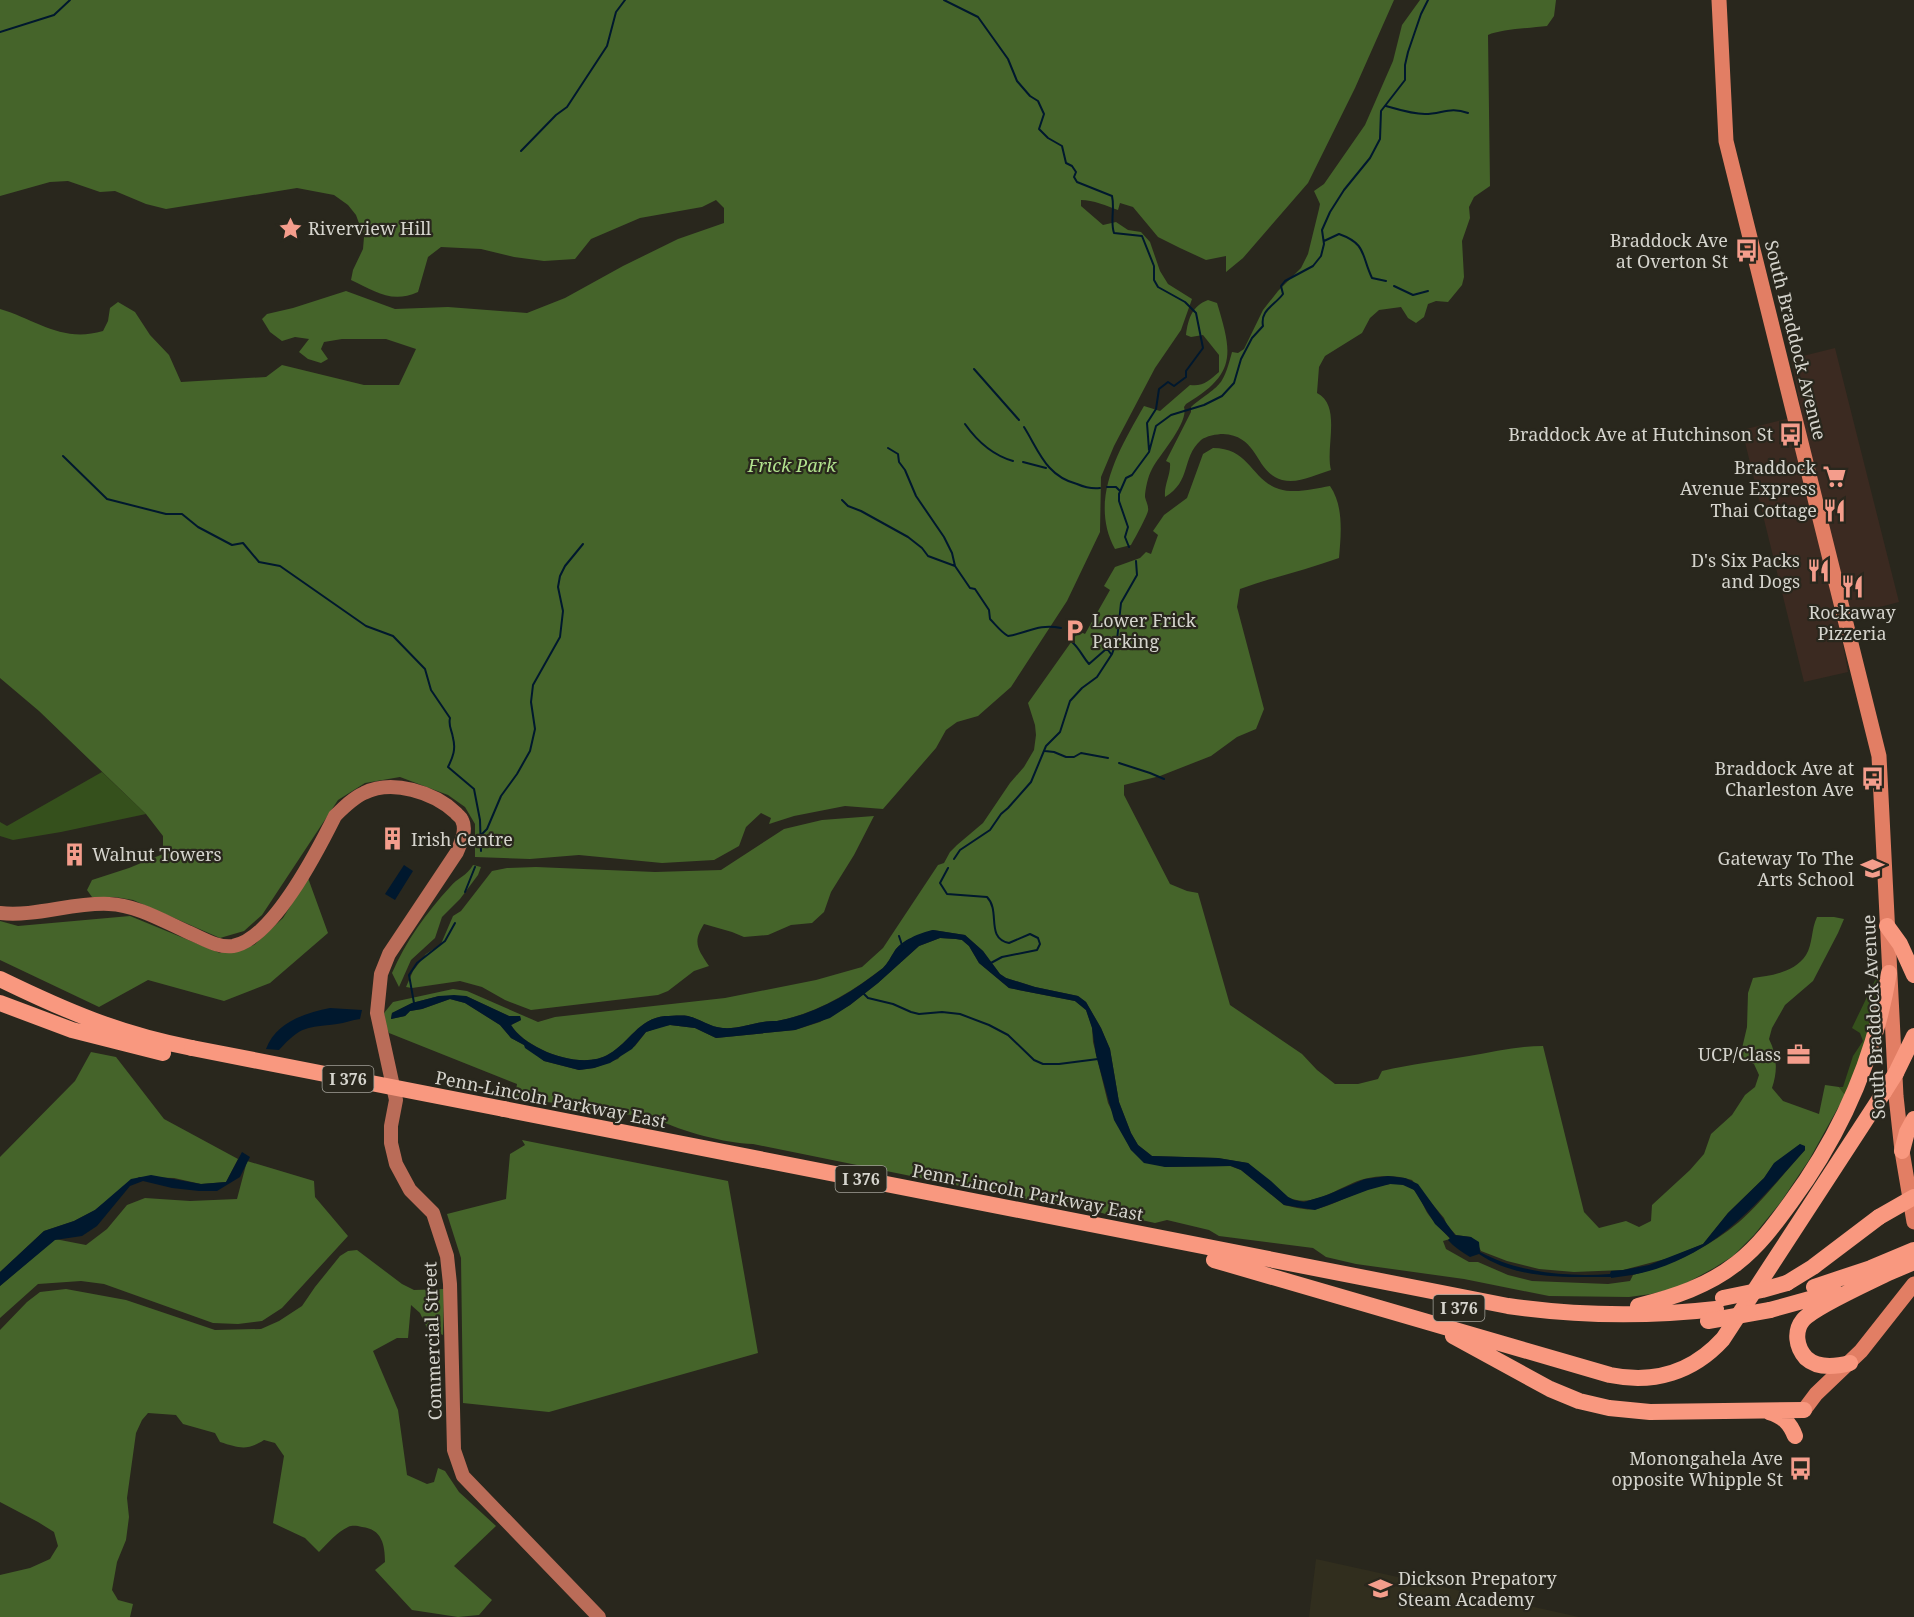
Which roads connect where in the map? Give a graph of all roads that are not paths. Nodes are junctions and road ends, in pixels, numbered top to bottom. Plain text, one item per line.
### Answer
1 (1719, 0) edge
2 (0, 913) edge
3 (1887, 926) junction
4 (1889, 973) junction
5 (1914, 975) edge
6 (0, 979) edge
7 (0, 1003) edge
8 (1914, 1036) edge
9 (191, 1054) junction
10 (1905, 1060) edge
11 (503, 1115) junction
12 (1914, 1119) edge
13 (1902, 1151) junction
14 (1914, 1197) edge
15 (1914, 1222) edge
16 (1914, 1250) edge
17 (1214, 1260) junction
18 (1914, 1262) edge
19 (1887, 1267) junction
20 (1914, 1284) edge
21 (1909, 1294) edge
22 (1778, 1296) junction
23 (1458, 1297) junction
24 (1638, 1306) junction
25 (1715, 1309) junction
26 (1420, 1320) junction
27 (1850, 1363) junction
28 (1804, 1410) joint
29 (1768, 1412) junction
30 (1795, 1436) dead end
31 (599, 1617) edge

1 - 3 main road, South Braddock Avenue
2 - 31 main road, Commercial Street
3 - 4 main road, South Braddock Avenue
3 - 5 highway
4 - 13 main road, South Braddock Avenue
4 - 24 highway
6 - 9 highway, Penn-Lincoln Parkway East / I 376
7 - 9 highway, Penn-Lincoln Parkway East / I 376
8 - 10 highway
9 - 11 highway, Penn-Lincoln Parkway East / I 376, bridge
10 - 26 highway, bridge
11 - 17 highway, Penn-Lincoln Parkway East / I 376
11 - 23 highway, Penn-Lincoln Parkway East / I 376
12 - 13 highway
13 - 15 main road, South Braddock Avenue
14 - 22 highway, bridge
16 - 19 highway, Penn-Lincoln Parkway East / I 376
17 - 25 highway, Penn-Lincoln Parkway East / I 376
17 - 26 highway
18 - 19 highway, Penn-Lincoln Parkway East / I 376
19 - 22 highway, Penn-Lincoln Parkway East / I 376
19 - 27 highway
20 - 21 main road
21 - 27 main road
22 - 25 highway, Penn-Lincoln Parkway East / I 376, bridge
22 - 25 highway, bridge
23 - 24 highway
23 - 25 highway, Penn-Lincoln Parkway East / I 376
24 - 25 highway
26 - 29 highway
27 - 28 main road
28 - 29 highway
29 - 30 highway

